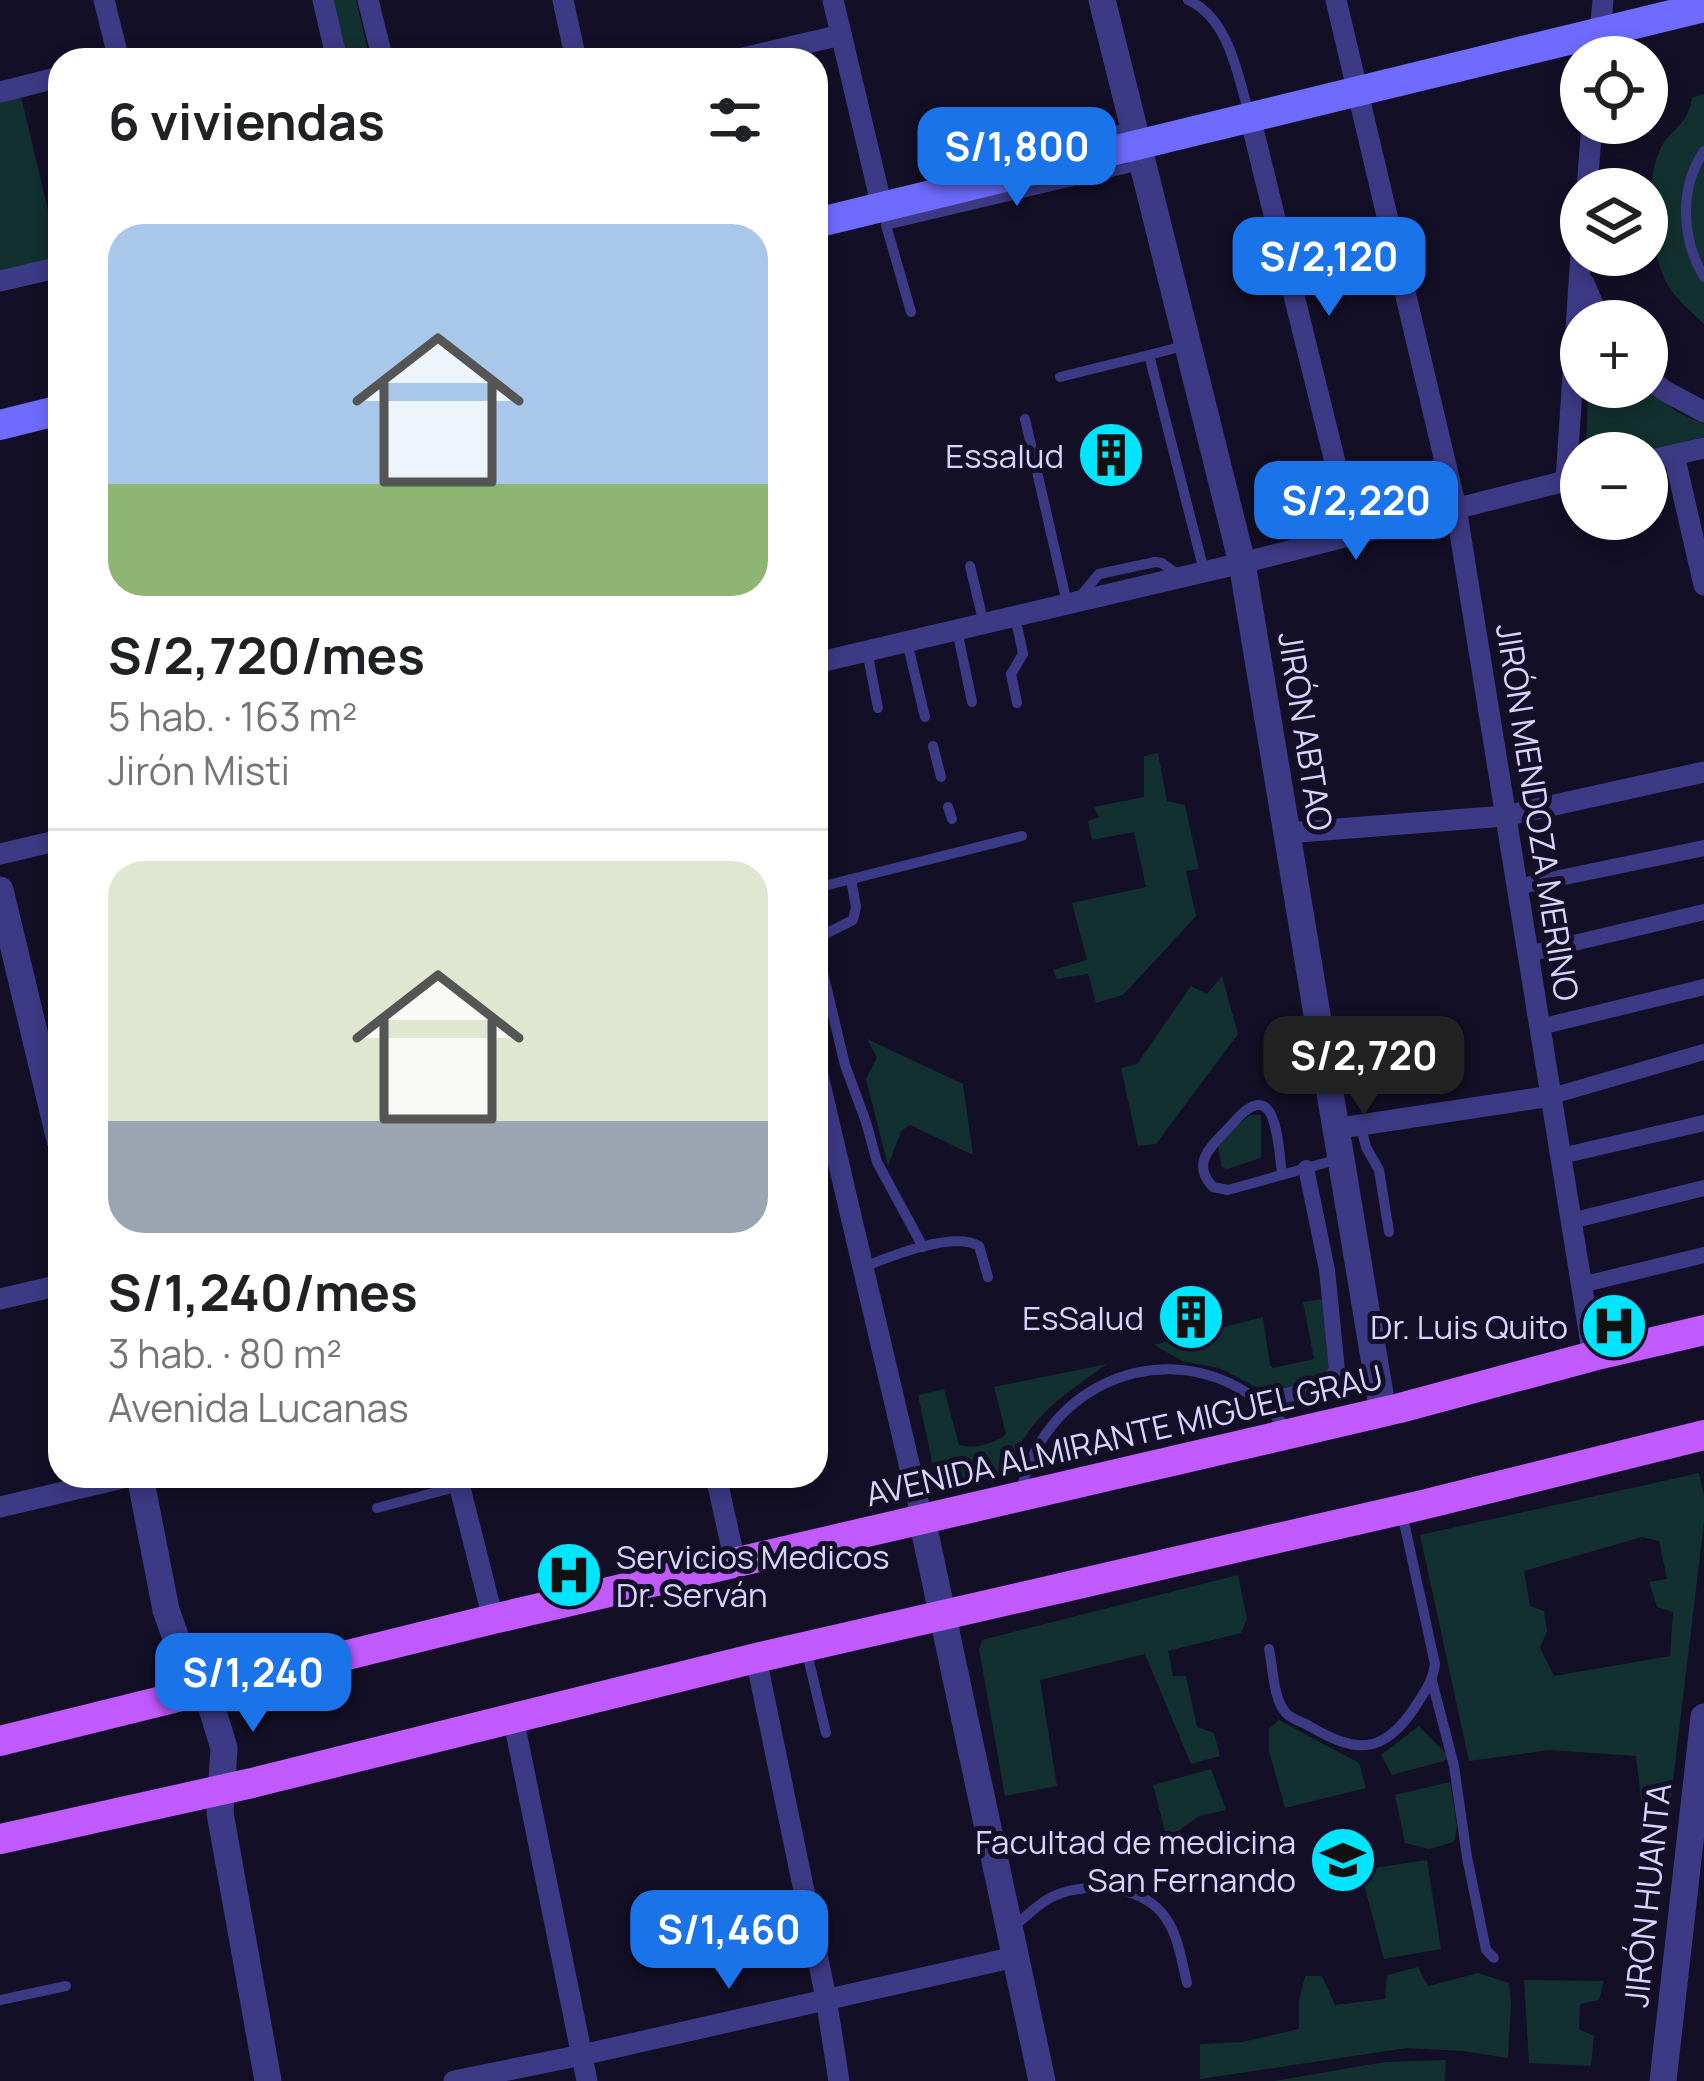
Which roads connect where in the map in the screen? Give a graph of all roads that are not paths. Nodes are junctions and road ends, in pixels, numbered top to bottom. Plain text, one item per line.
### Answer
1 (104, 0) edge
2 (322, 0) edge
3 (368, 0) edge
4 (563, 0) edge
5 (833, 0) edge
6 (1102, 0) edge
7 (1188, 0) edge
8 (1336, 0) edge
9 (1603, 0) edge
10 (1704, 7) edge
11 (841, 34) junction
12 (1600, 36) edge
13 (1624, 36) edge
14 (115, 48) edge
15 (334, 48) edge
16 (379, 48) edge
17 (573, 48) edge
18 (783, 48) edge
19 (1560, 52) edge
20 (48, 80) edge
21 (1357, 90) junction
22 (0, 92) edge
23 (1250, 117) junction
24 (1010, 136) dead end
25 (1137, 146) junction
26 (1704, 151) edge
27 (884, 216) junction
28 (828, 222) edge
29 (48, 270) edge
30 (1580, 276) edge
31 (1704, 277) edge
32 (0, 281) edge
33 (911, 312) dead end
34 (1187, 345) junction
35 (1149, 355) junction
36 (1060, 377) dead end
37 (1668, 394) edge
38 (1704, 412) edge
39 (48, 413) edge
40 (1025, 419) dead end
41 (0, 424) edge
42 (1574, 432) edge
43 (1704, 448) edge
44 (1674, 455) junction
45 (1668, 456) edge
46 (1560, 481) edge
47 (1456, 508) junction
48 (1353, 535) junction
49 (1241, 563) junction
50 (970, 566) dead end
51 (1204, 572) junction
52 (1704, 585) edge
53 (1072, 603) junction
54 (1016, 616) junction
55 (984, 624) junction
56 (958, 630) junction
57 (907, 642) junction
58 (867, 651) junction
59 (828, 660) edge
60 (973, 702) dead end
61 (1017, 703) dead end
62 (878, 709) dead end
63 (926, 717) dead end
64 (933, 746) dead end
65 (1704, 772) edge
66 (941, 777) dead end
67 (1505, 816) junction
68 (1286, 833) junction
69 (1022, 836) dead end
70 (48, 843) edge
71 (1704, 848) edge
72 (0, 854) edge
73 (851, 880) junction
74 (828, 885) edge
75 (1516, 887) junction
76 (0, 890) edge
77 (1704, 912) edge
78 (828, 931) edge
79 (1528, 955) junction
80 (1704, 987) edge
81 (828, 996) edge
82 (1540, 1027) junction
83 (1704, 1052) edge
84 (48, 1091) edge
85 (1552, 1096) junction
86 (828, 1118) edge
87 (1704, 1123) edge
88 (1347, 1127) junction
89 (1561, 1156) junction
90 (1339, 1159) junction
91 (1306, 1168) junction
92 (1282, 1174) junction
93 (1704, 1188) edge
94 (1571, 1221) junction
95 (1389, 1232) dead end
96 (923, 1247) junction
97 (1704, 1255) edge
98 (863, 1268) junction
99 (988, 1277) dead end
100 (1581, 1285) junction
101 (48, 1288) edge
102 (0, 1298) edge
103 (1699, 1335) edge
104 (1593, 1356) junction
105 (1260, 1401) junction
106 (1383, 1412) junction
107 (1291, 1432) junction
108 (1704, 1436) edge
109 (80, 1488) edge
110 (142, 1488) edge
111 (437, 1488) edge
112 (460, 1488) edge
113 (719, 1488) edge
114 (1021, 1495) junction
115 (0, 1507) edge
116 (377, 1508) dead end
117 (1401, 1510) junction
118 (923, 1526) junction
119 (735, 1562) junction
120 (943, 1610) junction
121 (493, 1619) junction
122 (806, 1647) junction
123 (1269, 1649) dead end
124 (756, 1658) junction
125 (1432, 1681) junction
126 (207, 1692) junction
127 (513, 1717) junction
128 (1704, 1717) edge
129 (826, 1733) dead end
130 (0, 1741) edge
131 (222, 1789) junction
132 (1698, 1803) edge
133 (0, 1839) edge
134 (1012, 1944) junction
135 (1494, 1958) dead end
136 (1187, 1983) dead end
137 (66, 1986) dead end
138 (826, 1998) junction
139 (0, 2000) edge
140 (582, 2055) junction
141 (268, 2081) edge
142 (454, 2081) edge
143 (587, 2081) edge
144 (839, 2081) edge
145 (1042, 2081) edge
146 (1663, 2081) edge

1 - 14 street
2 - 15 street
3 - 16 street
4 - 17 street
5 - 11 street
6 - 25 street, JIRÓN ABTAO
7 - 23 lane
8 - 21 street, JIRÓN MENDOZA MERINO
9 - 12 street
10 - 13 main road
11 - 18 street
11 - 27 street
19 - 21 main road
20 - 22 street
21 - 23 main road
21 - 47 street, JIRÓN MENDOZA MERINO
23 - 25 main road
23 - 48 street
24 - 25 lane
25 - 27 main road
25 - 34 street, JIRÓN ABTAO
26 - 31 lane
27 - 28 main road
27 - 33 lane
29 - 32 street
30 - 42 street
34 - 35 lane
34 - 49 street, JIRÓN ABTAO
35 - 36 lane
35 - 51 lane
37 - 38 street
39 - 41 main road
40 - 53 lane
43 - 44 street
44 - 45 street
44 - 52 street
46 - 47 street
47 - 48 street
47 - 67 street, JIRÓN MENDOZA MERINO
48 - 49 street
49 - 51 street
49 - 68 street, JIRÓN ABTAO
50 - 55 lane
51 - 53 street
53 - 54 street
54 - 55 street
54 - 61 lane
55 - 56 street
56 - 57 street
56 - 60 lane
57 - 58 street
57 - 63 lane
58 - 59 street
58 - 62 lane
64 - 66 lane
65 - 67 street
67 - 68 street
67 - 75 street, JIRÓN MENDOZA MERINO
68 - 88 street, JIRÓN ABTAO
69 - 73 lane
70 - 72 street
71 - 75 street
73 - 74 lane
73 - 78 lane
75 - 79 street, JIRÓN MENDOZA MERINO
76 - 84 street
77 - 79 street
79 - 82 street, JIRÓN MENDOZA MERINO
80 - 82 street
81 - 96 lane
82 - 85 street, JIRÓN MENDOZA MERINO
83 - 85 street
85 - 88 street
85 - 89 street, JIRÓN MENDOZA MERINO
86 - 98 street
87 - 89 street
88 - 90 street, JIRÓN ABTAO
88 - 95 lane
89 - 94 street, JIRÓN MENDOZA MERINO
90 - 91 lane
90 - 106 street, JIRÓN ABTAO
91 - 92 lane
91 - 105 street
92 - 92 lane
93 - 94 street
94 - 100 street, JIRÓN MENDOZA MERINO
96 - 98 lane
96 - 99 lane
97 - 100 street
98 - 118 street
100 - 104 street, JIRÓN MENDOZA MERINO
101 - 102 street
103 - 104 main road, AVENIDA ALMIRANTE MIGUEL GRAU
104 - 106 main road, AVENIDA ALMIRANTE MIGUEL GRAU
105 - 107 lane
105 - 114 lane
106 - 107 main road, AVENIDA ALMIRANTE MIGUEL GRAU
107 - 114 main road, AVENIDA ALMIRANTE MIGUEL GRAU
108 - 117 main road
109 - 115 street
110 - 126 street
111 - 116 lane
112 - 121 street
113 - 119 street
114 - 118 main road, AVENIDA ALMIRANTE MIGUEL GRAU
117 - 120 main road
117 - 125 lane
118 - 119 main road, AVENIDA ALMIRANTE MIGUEL GRAU
118 - 120 street
119 - 121 main road, AVENIDA ALMIRANTE MIGUEL GRAU
120 - 122 main road
120 - 134 street
121 - 126 main road, AVENIDA ALMIRANTE MIGUEL GRAU
122 - 124 main road
122 - 129 lane
123 - 125 lane
124 - 127 main road
124 - 138 street
125 - 135 lane
126 - 130 main road, AVENIDA ALMIRANTE MIGUEL GRAU
126 - 131 street
127 - 131 main road
127 - 140 street
128 - 132 street, JIRÓN HUANTA
131 - 133 main road
131 - 141 street
132 - 146 street, JIRÓN HUANTA
134 - 136 lane
134 - 138 street
134 - 145 street
137 - 139 lane
138 - 140 street
138 - 144 street
140 - 142 street
140 - 143 street

